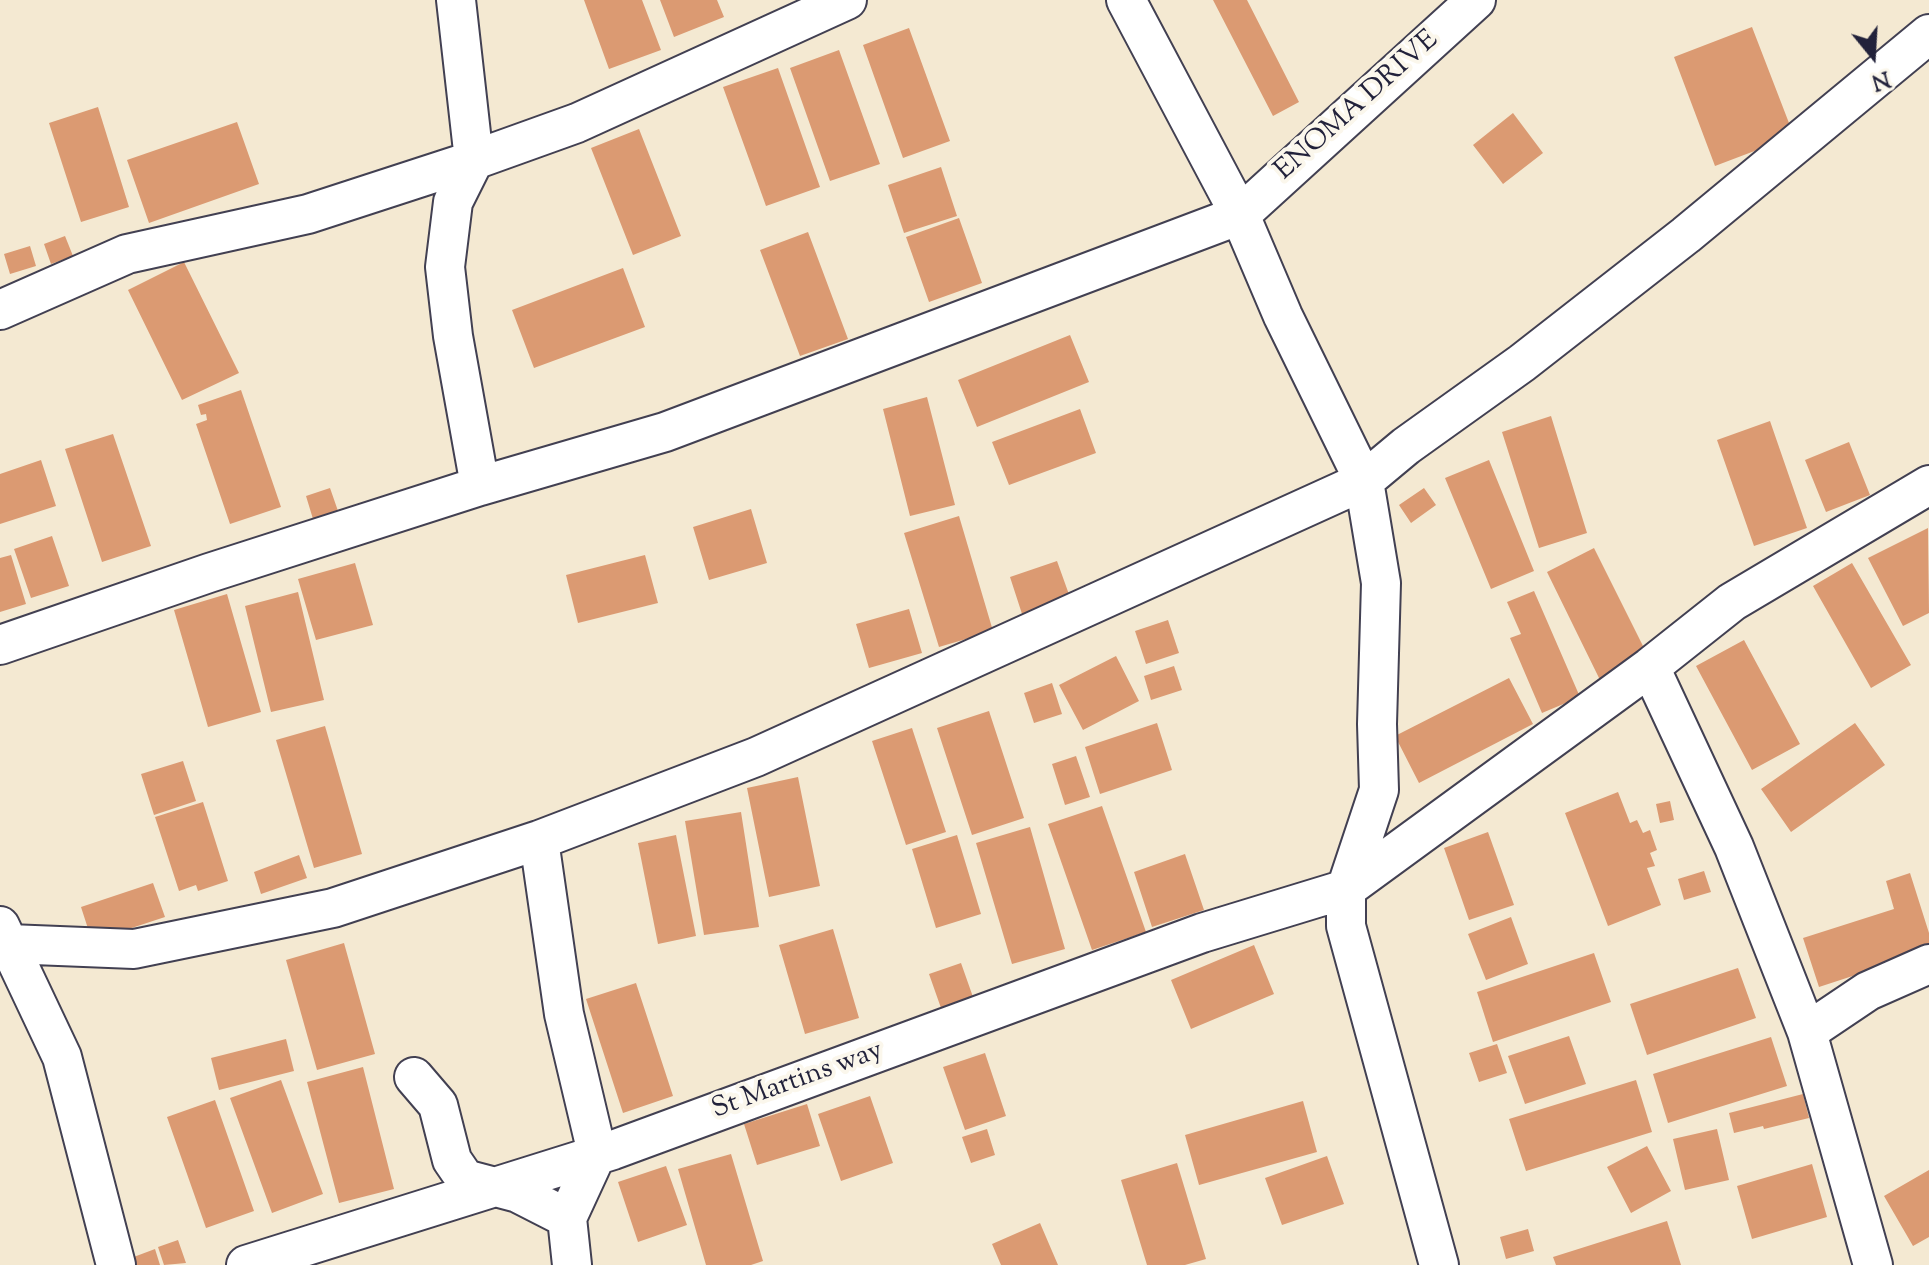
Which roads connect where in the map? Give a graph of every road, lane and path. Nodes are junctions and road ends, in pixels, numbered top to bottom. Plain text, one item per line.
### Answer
1 (456, 0) edge
2 (847, 0) edge
3 (1126, 0) edge
4 (1476, 0) edge
5 (1929, 34) edge
6 (474, 160) junction
7 (1240, 215) junction
8 (0, 310) edge
9 (1364, 481) junction
10 (1929, 485) edge
11 (480, 486) junction
12 (0, 645) edge
13 (1650, 667) junction
14 (539, 840) junction
15 (1346, 889) junction
16 (3, 939) edge
17 (1929, 964) edge
18 (1807, 1032) junction
19 (414, 1077) dead end
20 (597, 1153) junction
21 (493, 1187) junction
22 (567, 1218) junction
23 (116, 1265) edge
24 (246, 1265) edge
25 (572, 1265) edge
26 (1439, 1265) edge
27 (1873, 1265) edge

1 - 6 street
2 - 6 street
3 - 7 street
4 - 7 street, ENOMA DRIVE
5 - 9 street
6 - 8 street
6 - 11 street
7 - 9 street
7 - 11 street
9 - 14 street
9 - 15 street
10 - 13 street, St Martins way
11 - 12 street
13 - 15 street, St Martins way
13 - 18 street
14 - 16 street
14 - 20 street
15 - 20 street, St Martins way
15 - 26 street
16 - 23 street
17 - 18 street
18 - 27 street
19 - 21 street
20 - 21 street, St Martins way
20 - 22 street
21 - 22 street
21 - 24 street, St Martins way
22 - 25 street

